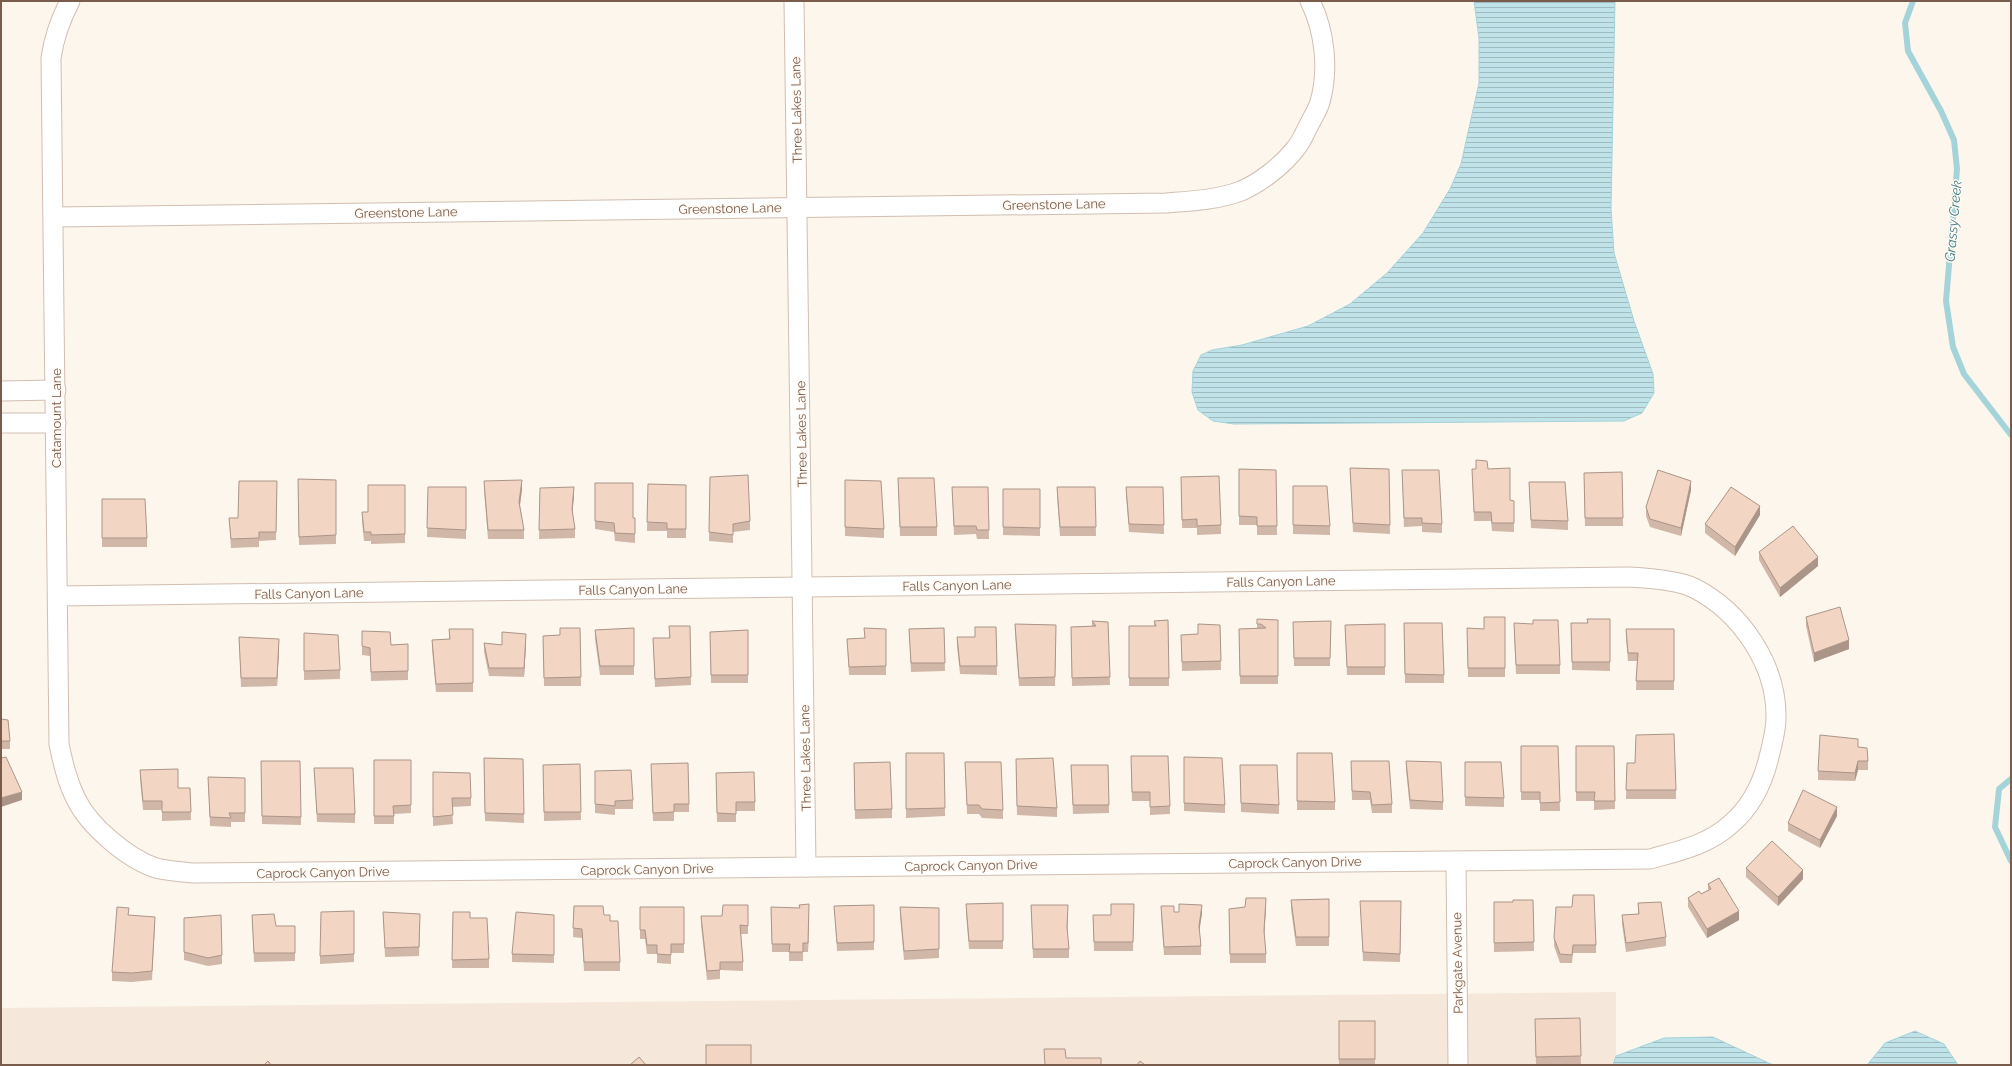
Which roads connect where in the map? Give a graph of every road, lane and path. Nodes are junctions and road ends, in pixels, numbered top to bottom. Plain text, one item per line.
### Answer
1 (70, 1) edge
2 (794, 1) edge
3 (1310, 1) edge
4 (797, 207) junction
5 (54, 217) junction
6 (56, 390) junction
7 (1, 391) edge
8 (1, 423) edge
9 (56, 423) junction
10 (803, 587) junction
11 (58, 596) junction
12 (1776, 718) joint
13 (98, 829) joint
14 (1456, 861) junction
15 (806, 867) junction
16 (1458, 1065) edge

1 - 5 street, Catamount Lane
2 - 4 street, Three Lakes Lane
3 - 4 street, Greenstone Lane
4 - 5 street, Greenstone Lane
4 - 10 street, Three Lakes Lane
5 - 6 street, Catamount Lane
6 - 7 street
6 - 9 street, Catamount Lane
8 - 9 street
9 - 11 street, Catamount Lane
10 - 11 street, Falls Canyon Lane
10 - 12 street, Falls Canyon Lane
10 - 15 street, Three Lakes Lane
11 - 13 street, Catamount Lane
12 - 14 street, Caprock Canyon Drive
13 - 15 street, Caprock Canyon Drive
14 - 15 street, Caprock Canyon Drive
14 - 16 street, Parkgate Avenue

